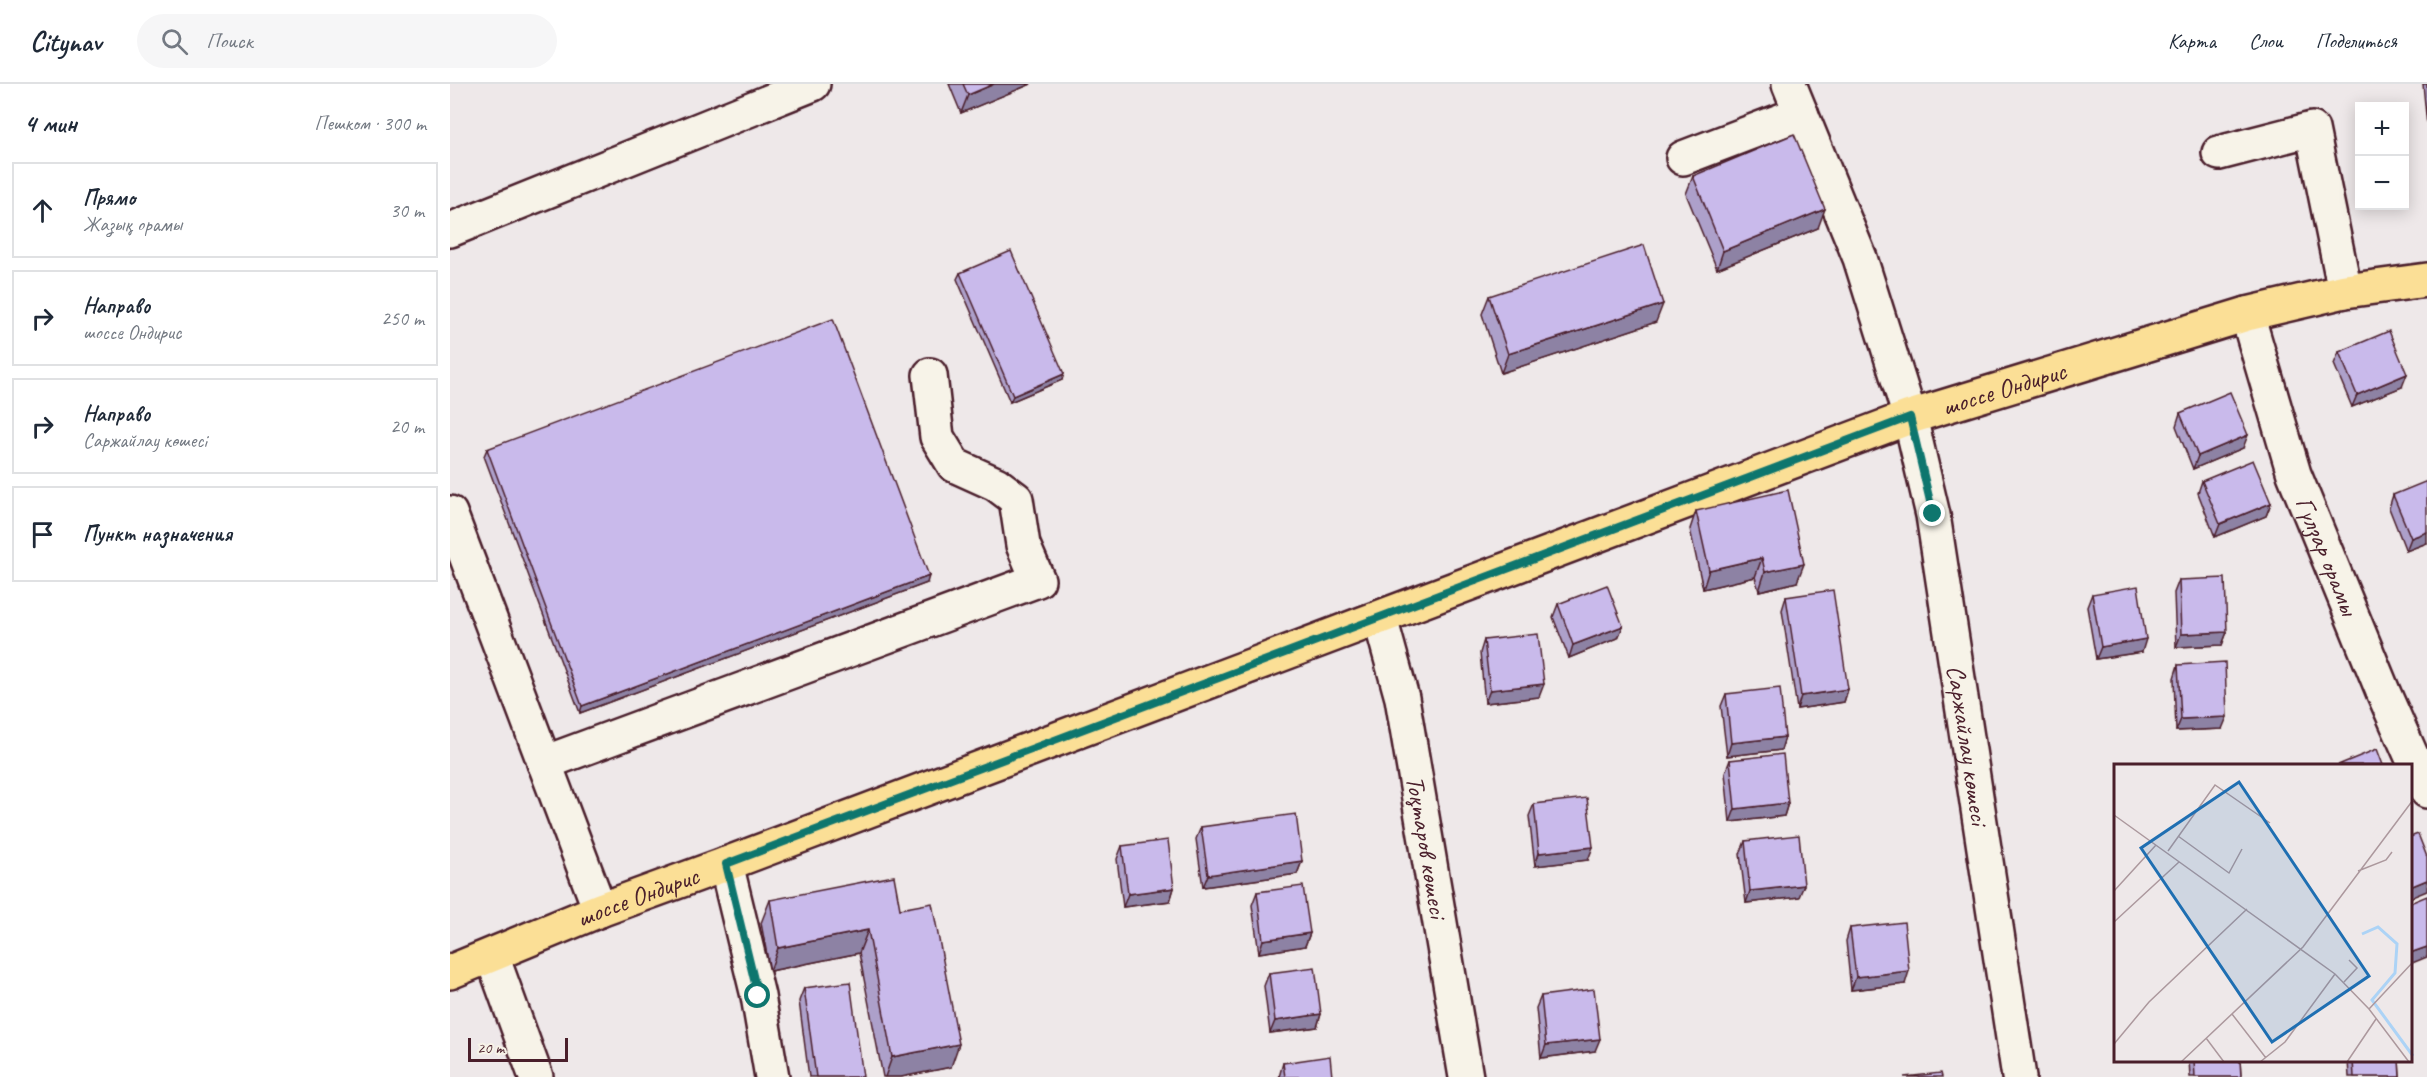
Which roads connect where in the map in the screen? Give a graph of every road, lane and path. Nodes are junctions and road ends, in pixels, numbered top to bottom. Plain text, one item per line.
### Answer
1 (813, 84) edge
2 (1795, 98) edge
3 (2218, 153) dead end
4 (1683, 158) dead end
5 (450, 230) edge
6 (2427, 280) edge
7 (2345, 291) junction
8 (2247, 314) junction
9 (930, 375) dead end
10 (1910, 417) junction
11 (450, 513) edge
12 (1380, 618) junction
13 (544, 763) junction
14 (2427, 791) edge
15 (726, 864) junction
16 (600, 910) junction
17 (492, 956) junction
18 (450, 972) edge
19 (536, 1077) edge
20 (772, 1077) edge
21 (1466, 1077) edge
22 (2019, 1077) edge

1 - 5 street
2 - 4 street
2 - 10 street, Саржайлау көшесі
3 - 7 street
6 - 7 main road, шоссе Ондирис
7 - 8 main road, шоссе Ондирис
8 - 10 main road, шоссе Ондирис
8 - 14 street, Гүлзар орамы
9 - 13 street
10 - 12 main road, шоссе Ондирис
10 - 22 street, Саржайлау көшесі
11 - 13 street
12 - 15 main road, шоссе Ондирис
12 - 21 street, Тоқтаров көшесі
13 - 16 street
15 - 16 main road, шоссе Ондирис
15 - 20 street
16 - 17 main road, шоссе Ондирис
17 - 18 main road, шоссе Ондирис
17 - 19 street

